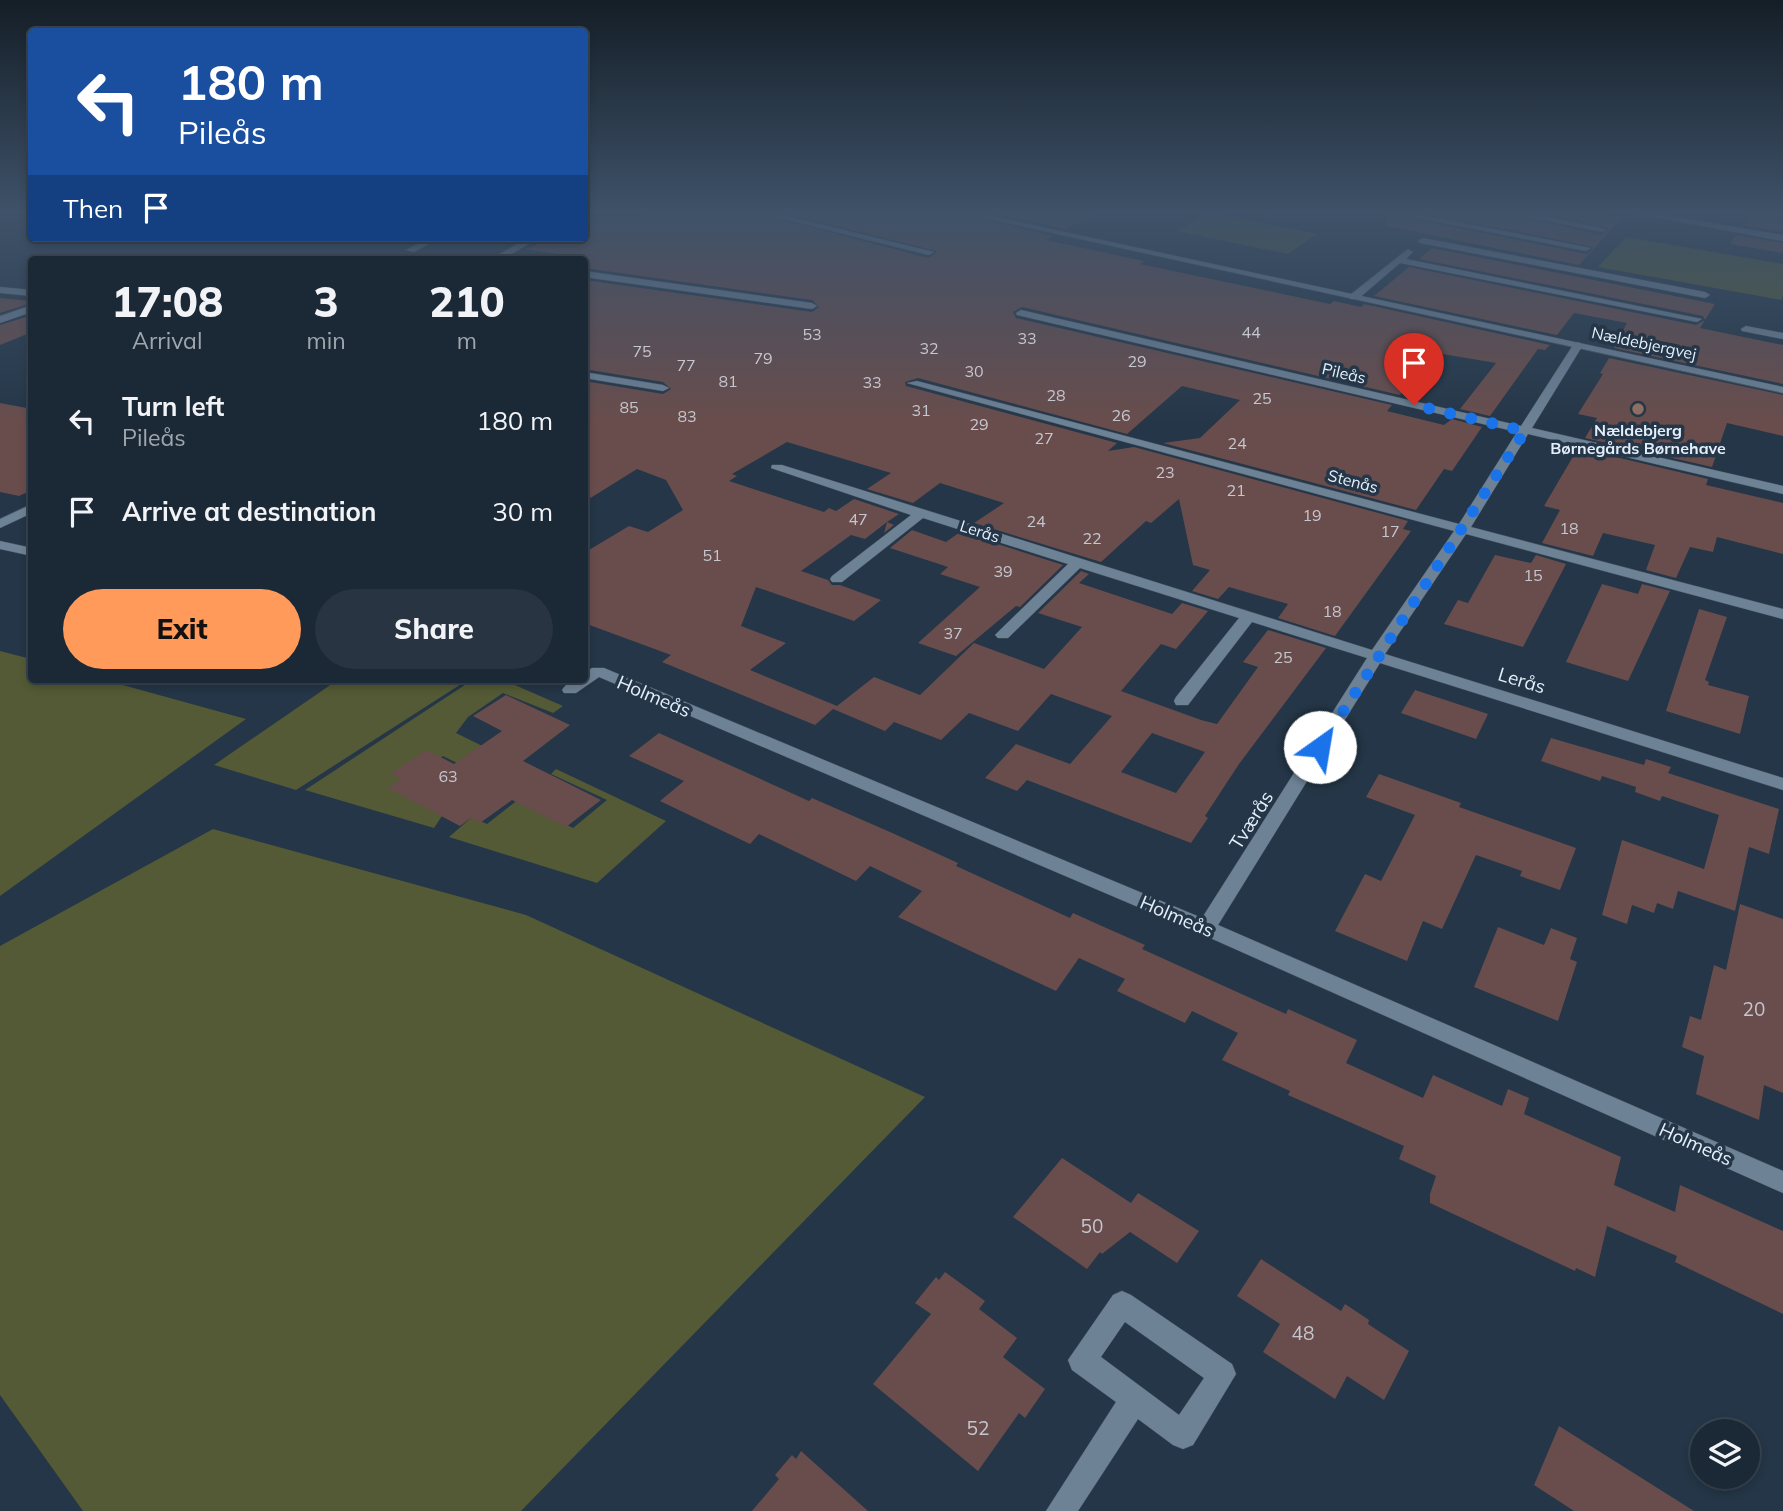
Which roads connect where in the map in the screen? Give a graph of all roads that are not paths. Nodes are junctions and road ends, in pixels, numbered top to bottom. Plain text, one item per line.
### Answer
1 (652, 284) edge
2 (1292, 284) edge
3 (1370, 284) edge
4 (1517, 284) edge
5 (1645, 284) edge
6 (0, 290) edge
7 (28, 292) edge
8 (1705, 295) dead end
9 (1354, 297) junction
10 (812, 306) dead end
11 (28, 310) edge
12 (1021, 313) dead end
13 (1696, 319) dead end
14 (0, 320) edge
15 (1746, 329) dead end
16 (1783, 336) edge
17 (1578, 345) junction
18 (588, 376) edge
19 (914, 383) dead end
20 (663, 388) dead end
21 (1783, 390) edge
22 (1525, 431) junction
23 (777, 468) dead end
24 (1783, 489) edge
25 (28, 510) edge
26 (922, 513) junction
27 (0, 524) edge
28 (1463, 528) junction
29 (0, 545) edge
30 (28, 551) edge
31 (1078, 562) junction
32 (837, 579) dead end
33 (1783, 614) edge
34 (1249, 616) junction
35 (1003, 635) dead end
36 (1376, 656) junction
37 (588, 677) edge
38 (580, 683) edge
39 (570, 690) dead end
40 (1182, 701) dead end
41 (1783, 784) edge
42 (1206, 928) junction
43 (1783, 1182) edge
44 (1135, 1399) junction
45 (1060, 1511) edge

1 - 10 street
2 - 9 street, Nældebjergvej
3 - 9 street
4 - 13 street
5 - 8 street
6 - 7 street
9 - 17 street, Nældebjergvej
11 - 14 street
12 - 22 street, Pileås
15 - 16 street
17 - 21 street, Nældebjergvej
17 - 22 street, Tværås
18 - 20 street
19 - 28 street, Stenås
22 - 24 street, Pileås
22 - 28 street, Tværås
23 - 26 street, Lerås
25 - 27 street
26 - 31 street, Lerås
26 - 32 street
28 - 33 street, Stenås
28 - 36 street, Tværås
29 - 30 street
31 - 34 street, Lerås
31 - 35 street
34 - 36 street, Lerås
34 - 40 street
36 - 41 street, Lerås
36 - 42 street, Tværås
37 - 42 street, Holmeås
38 - 39 street, Holmeås
42 - 43 street, Holmeås
44 - 44 street
44 - 45 street

